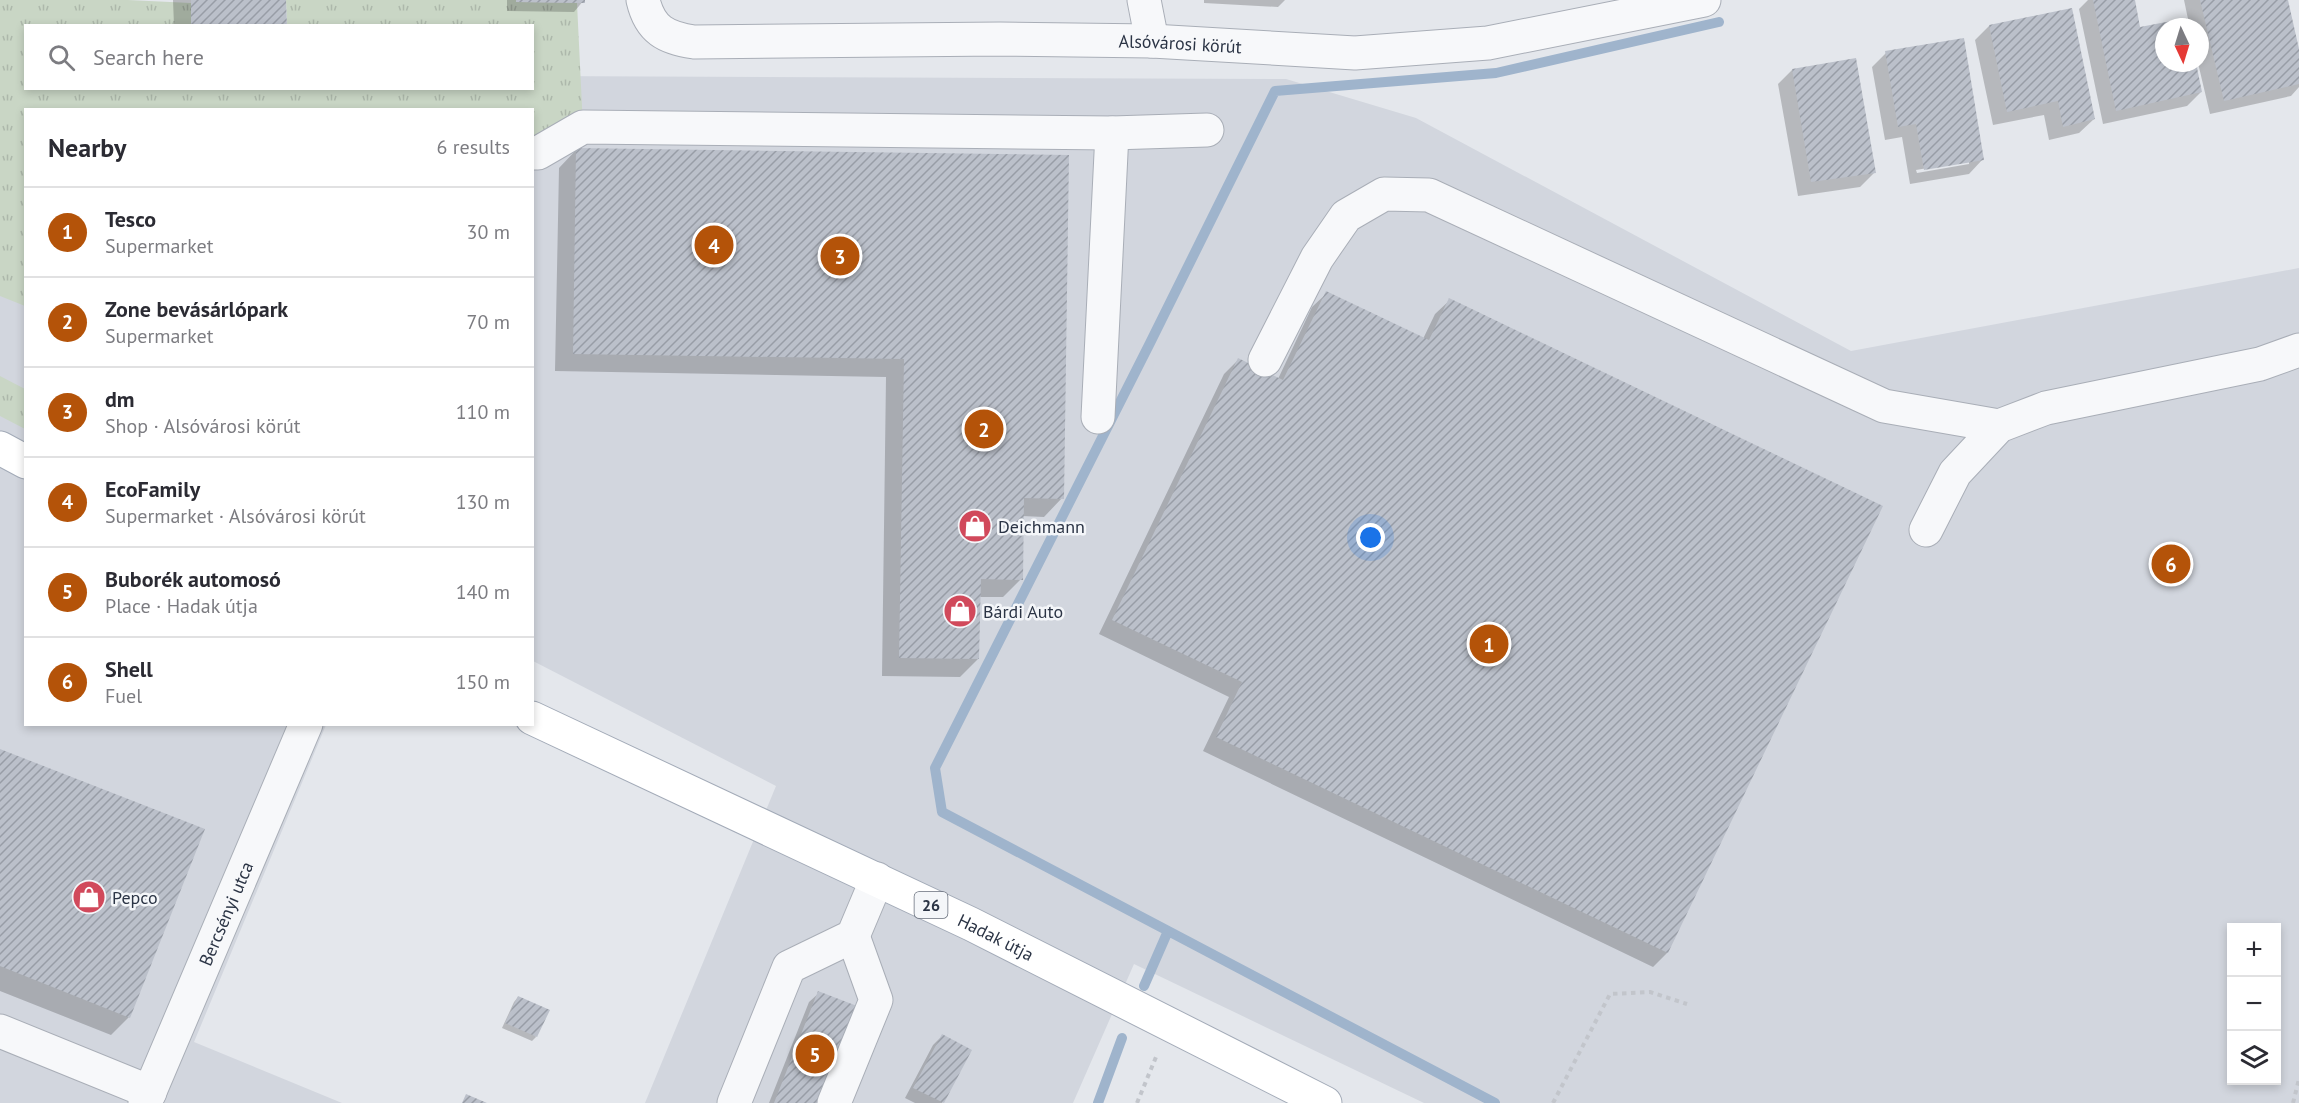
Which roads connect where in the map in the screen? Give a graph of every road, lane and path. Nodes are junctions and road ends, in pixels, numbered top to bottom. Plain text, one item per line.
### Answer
1 (1144, 0) edge
2 (1704, 0) edge
3 (649, 14) edge
4 (1152, 41) junction
5 (1207, 130) dead end
6 (1112, 133) junction
7 (534, 153) edge
8 (2299, 350) edge
9 (1265, 360) dead end
10 (2299, 363) edge
11 (2260, 364) junction
12 (1098, 417) dead end
13 (1999, 426) junction
14 (0, 448) edge
15 (24, 461) edge
16 (1926, 530) dead end
17 (534, 719) edge
18 (305, 726) edge
19 (877, 879) junction
20 (853, 936) junction
21 (1687, 1004) dead end
22 (1169, 1025) junction
23 (0, 1031) edge
24 (2299, 1079) edge
25 (148, 1097) edge
26 (734, 1103) edge
27 (834, 1103) edge
28 (1137, 1103) edge
29 (1325, 1103) edge
30 (1553, 1103) edge
31 (2293, 1103) edge

1 - 4 street
2 - 4 street, Alsóvárosi körút
3 - 4 street, Alsóvárosi körút
5 - 6 street
6 - 7 street
6 - 12 street
8 - 11 street
9 - 13 street
10 - 11 street
11 - 13 street
13 - 16 street
14 - 15 main road
17 - 19 main road, Hadak útja / 26
18 - 25 street, Bercsényi utca
19 - 20 street
19 - 22 main road, Hadak útja / 26
20 - 26 street
20 - 27 street
21 - 30 path
22 - 28 path
22 - 29 main road, Hadak útja / 26
23 - 25 street
24 - 31 path

